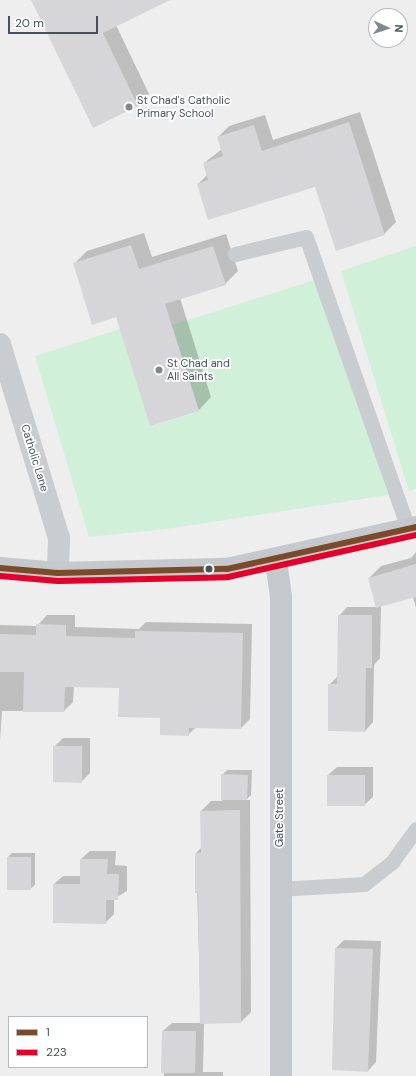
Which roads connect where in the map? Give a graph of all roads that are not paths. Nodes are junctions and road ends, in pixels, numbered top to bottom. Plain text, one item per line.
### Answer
1 (235, 254) dead end
2 (0, 344) edge
3 (412, 528) edge
4 (276, 561) junction
5 (0, 568) edge
6 (58, 573) junction
7 (416, 829) edge
8 (278, 889) junction
9 (281, 1076) edge

1 - 3 lane
2 - 6 street, Catholic Lane
3 - 4 main road
4 - 6 main road
4 - 8 main road, Gate Street
5 - 6 main road
7 - 8 lane
8 - 9 main road, Gate Street

